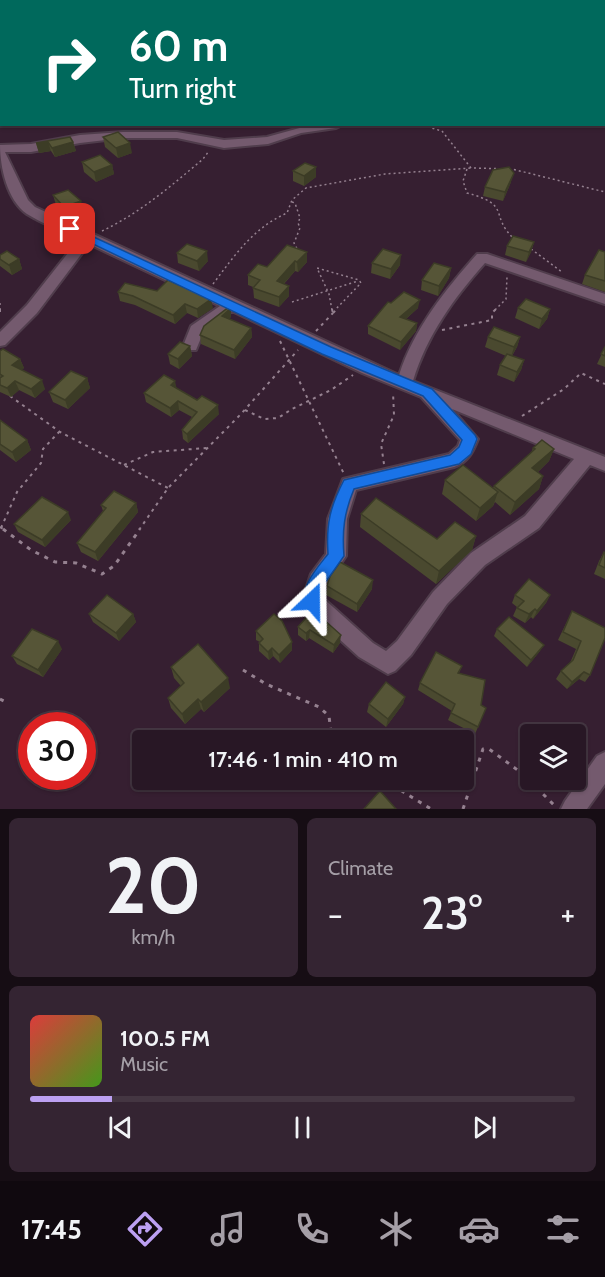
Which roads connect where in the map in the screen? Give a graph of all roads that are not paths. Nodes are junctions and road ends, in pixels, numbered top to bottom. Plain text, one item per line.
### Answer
1 (329, 126) edge
2 (0, 149) edge
3 (0, 154) edge
4 (88, 236) junction
5 (605, 299) edge
6 (232, 304) junction
7 (0, 341) edge
8 (191, 346) edge
9 (402, 383) junction
10 (427, 393) junction
11 (587, 456) junction
12 (605, 464) edge
13 (605, 764) edge
14 (573, 809) edge

1 - 2 street
3 - 4 street
4 - 6 street
4 - 7 street
5 - 9 street
6 - 8 street
6 - 9 street
9 - 10 street
10 - 11 street
10 - 11 street
11 - 12 street
13 - 14 street

